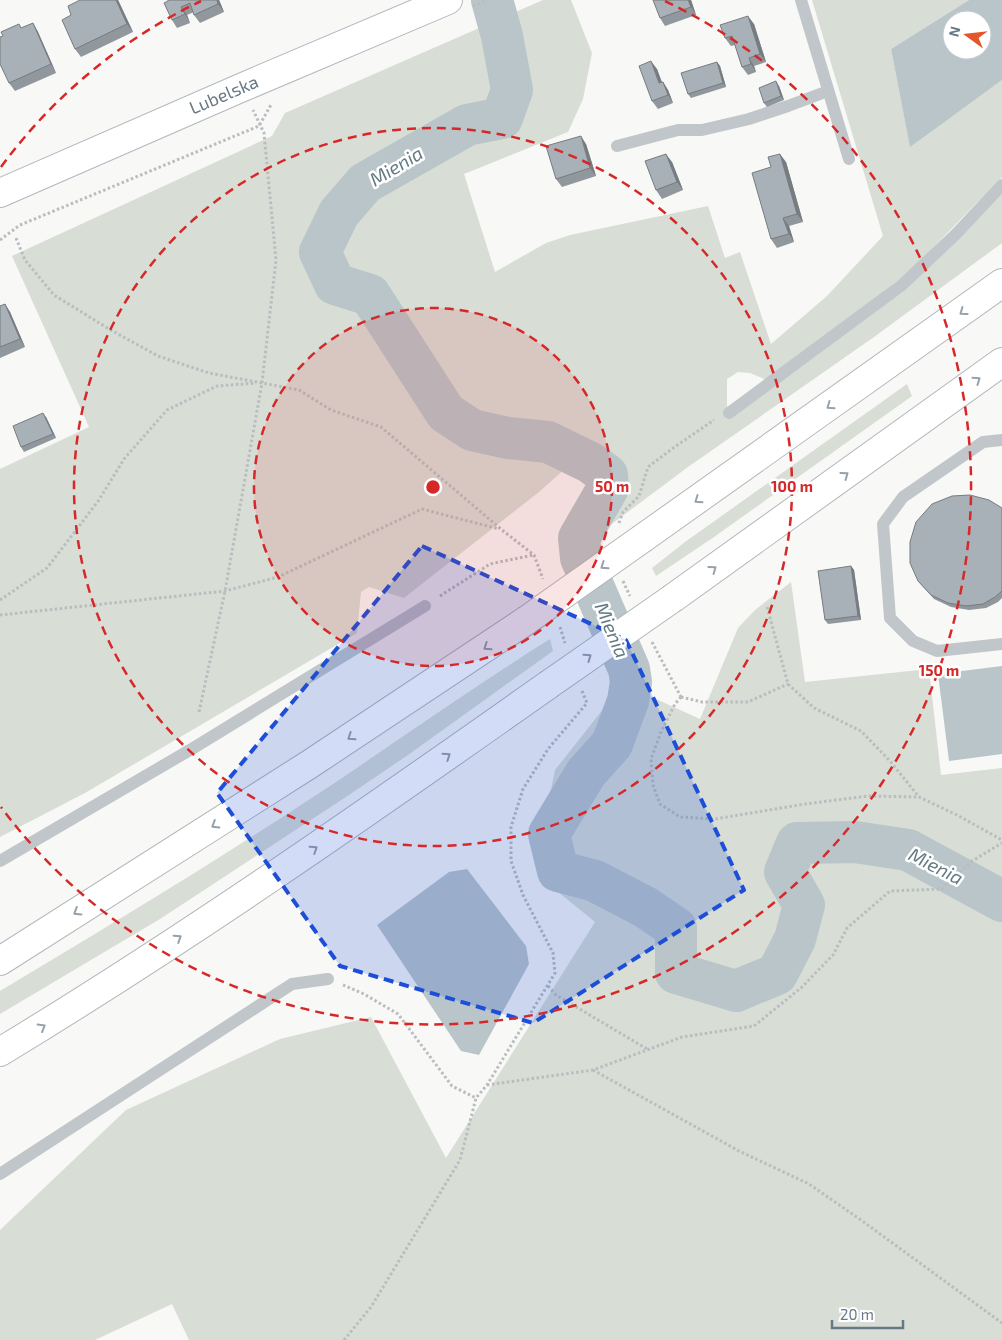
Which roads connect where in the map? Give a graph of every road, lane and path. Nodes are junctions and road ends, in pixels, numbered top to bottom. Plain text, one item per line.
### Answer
1 (486, 0) edge
2 (800, 0) edge
3 (458, 4) edge
4 (828, 90) junction
5 (617, 146) dead end
6 (849, 159) dead end
7 (1002, 185) edge
8 (0, 193) edge
9 (16, 238) dead end
10 (0, 240) edge
11 (1002, 283) edge
12 (1002, 362) edge
13 (262, 383) junction
14 (729, 413) dead end
15 (1002, 440) edge
16 (502, 530) dead end
17 (534, 555) dead end
18 (225, 591) junction
19 (0, 600) edge
20 (424, 606) joint
21 (767, 607) dead end
22 (0, 616) edge
23 (1002, 644) edge
24 (788, 684) junction
25 (199, 712) dead end
26 (919, 797) junction
27 (1002, 841) edge
28 (0, 861) edge
29 (0, 961) edge
30 (328, 979) joint
31 (548, 986) dead end
32 (648, 1050) junction
33 (0, 1052) edge
34 (593, 1070) junction
35 (476, 1098) junction
36 (0, 1174) edge
37 (1002, 1323) edge
38 (344, 1340) edge

1 - 3 path
2 - 4 lane
3 - 8 main road, Lubelska
4 - 5 lane
4 - 6 lane
7 - 14 lane
9 - 13 path
10 - 13 path
11 -> 29 main road, bridge
33 -> 12 main road, bridge
13 - 18 path
13 - 19 path
15 - 23 lane
16 - 18 path
17 - 20 path
18 - 22 path
18 - 25 path
20 - 28 lane
21 - 24 path
24 - 26 path
24 - 26 path
26 - 27 path
27 - 32 path
30 - 35 path
30 - 36 lane
31 - 32 path
32 - 34 path
34 - 35 path
34 - 37 path
35 - 38 path

